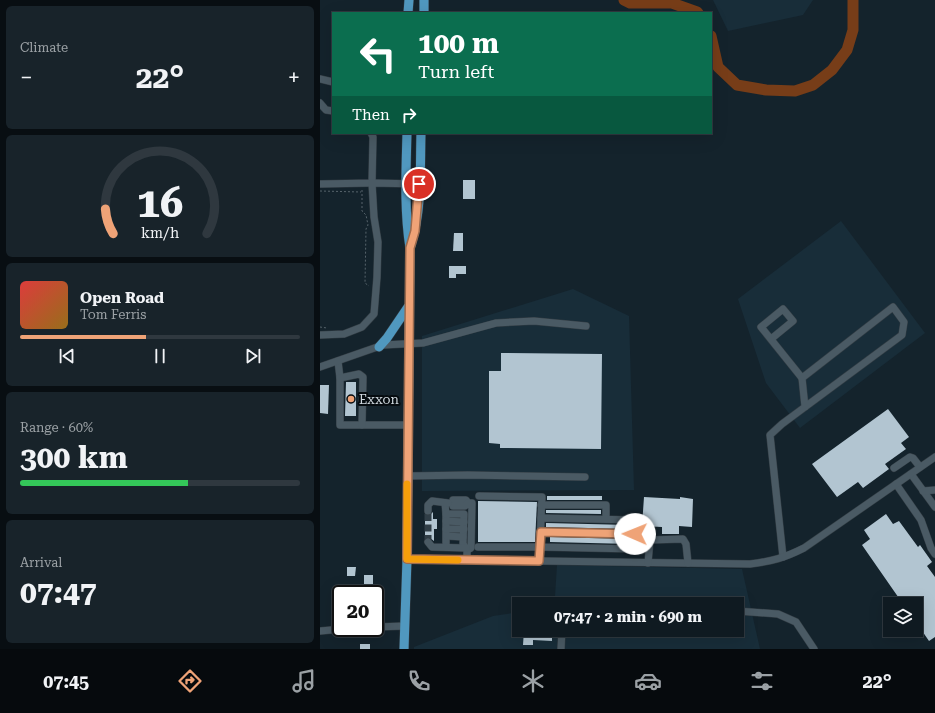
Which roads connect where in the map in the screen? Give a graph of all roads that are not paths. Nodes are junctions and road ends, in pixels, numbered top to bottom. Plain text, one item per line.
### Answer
1 (408, 0) edge
2 (424, 0) edge
3 (408, 12) edge
4 (424, 12) edge
5 (320, 79) edge
6 (332, 82) edge
7 (320, 103) edge
8 (332, 111) edge
9 (372, 134) edge
10 (407, 134) edge
11 (421, 134) edge
12 (372, 182) junction
13 (320, 184) edge
14 (406, 184) junction
15 (419, 184) junction
16 (410, 248) junction
17 (409, 306) junction
18 (586, 326) dead end
19 (320, 335) edge
20 (771, 339) dead end
21 (408, 344) junction
22 (379, 347) junction
23 (338, 362) junction
24 (320, 367) edge
25 (340, 378) junction
26 (802, 378) junction
27 (805, 407) junction
28 (362, 425) junction
29 (408, 425) junction
30 (935, 457) edge
31 (920, 467) junction
32 (894, 468) dead end
33 (911, 474) junction
34 (407, 476) junction
35 (585, 478) dead end
36 (896, 484) junction
37 (935, 490) edge
38 (923, 491) junction
39 (479, 496) dead end
40 (449, 504) junction
41 (541, 505) junction
42 (935, 507) edge
43 (428, 511) dead end
44 (541, 518) junction
45 (606, 519) junction
46 (464, 531) junction
47 (541, 532) junction
48 (446, 533) junction
49 (635, 534) junction
50 (428, 542) dead end
51 (478, 547) dead end
52 (540, 547) junction
53 (466, 549) junction
54 (935, 554) edge
55 (783, 557) junction
56 (407, 559) junction
57 (467, 560) junction
58 (539, 561) junction
59 (648, 563) junction
60 (688, 563) junction
61 (744, 612) edge
62 (384, 626) edge
63 (405, 626) junction
64 (332, 630) edge
65 (320, 631) edge
66 (562, 637) edge
67 (404, 649) edge
68 (561, 649) edge
69 (814, 649) edge

1 - 3 main road
2 - 4 main road
5 - 6 street
7 - 8 street
9 - 12 street
10 - 14 main road
11 - 15 main road
12 - 13 street
12 - 14 street
12 - 19 street
14 - 15 street
14 - 16 main road
15 - 16 main road
16 - 17 main road
17 - 21 main road
17 - 22 main road
18 - 21 street
20 - 26 street
21 - 22 street
21 - 29 main road
22 - 23 street
23 - 24 street
23 - 25 street
25 - 28 street
25 - 28 street
26 - 27 street
26 - 27 street
27 - 55 street
28 - 29 street
29 - 34 main road
30 - 31 street
31 - 32 street
31 - 33 street
33 - 36 street
33 - 38 street
34 - 35 street
34 - 56 main road
36 - 54 street
36 - 55 street
37 - 38 street
38 - 42 street
39 - 41 street
40 - 43 street
40 - 46 street
40 - 48 street
40 - 53 street
41 - 44 street
41 - 45 street
44 - 45 street
44 - 47 street
45 - 49 street
46 - 48 street
46 - 48 street
46 - 53 street
47 - 49 street
47 - 52 street
48 - 50 street
48 - 53 street
49 - 52 street
51 - 52 street
52 - 58 street
53 - 57 street
55 - 60 street
56 - 57 street
56 - 63 main road
57 - 58 street
58 - 59 street
59 - 60 street
59 - 60 street
61 - 69 street
62 - 63 street
63 - 67 main road
64 - 65 street
66 - 68 street

